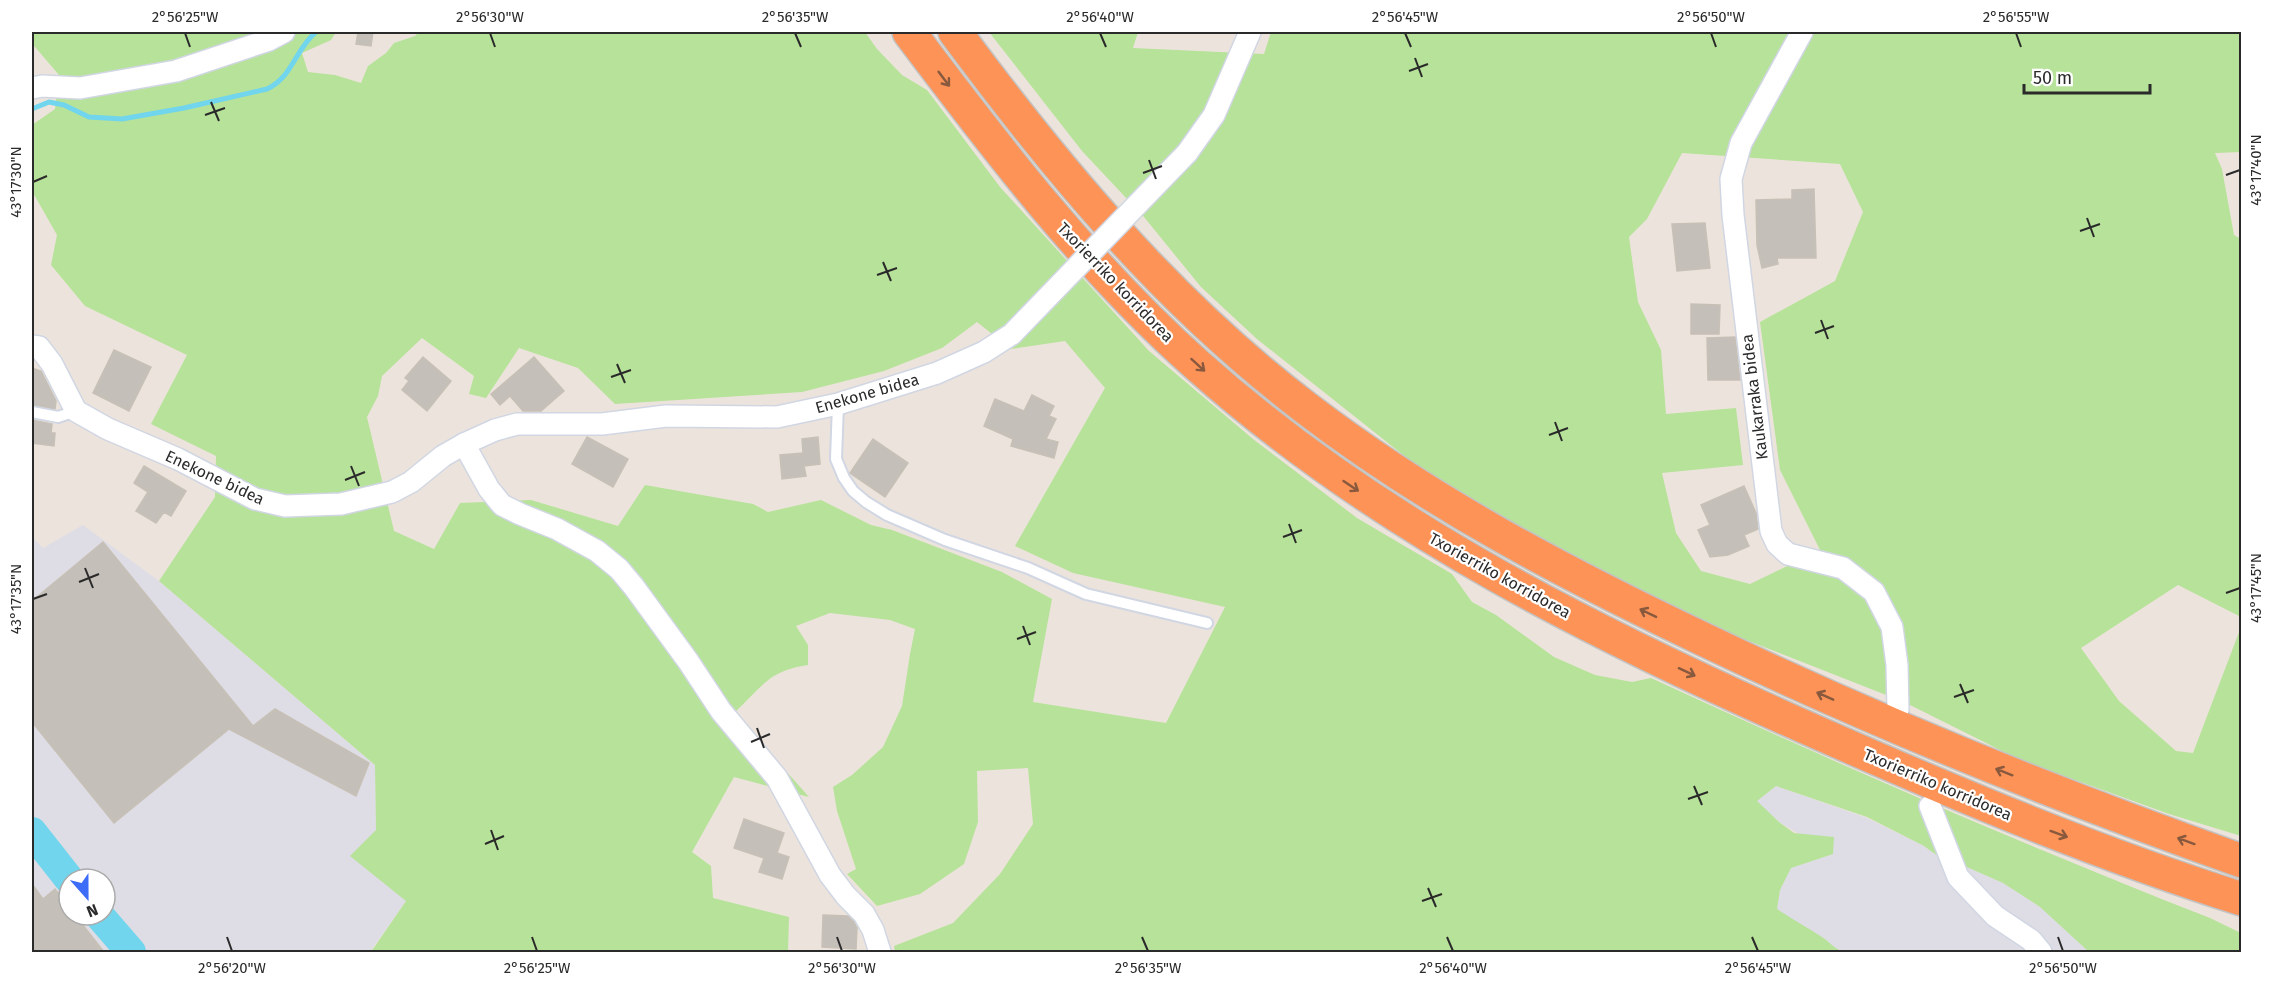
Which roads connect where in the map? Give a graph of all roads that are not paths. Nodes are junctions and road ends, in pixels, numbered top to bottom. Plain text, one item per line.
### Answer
1 (284, 32) edge
2 (909, 32) edge
3 (955, 32) edge
4 (1250, 32) edge
5 (1802, 32) edge
6 (32, 88) edge
7 (32, 346) edge
8 (838, 404) junction
9 (76, 411) junction
10 (32, 412) edge
11 (464, 444) junction
12 (1207, 622) dead end
13 (1898, 710) dead end
14 (1930, 806) dead end
15 (2241, 861) edge
16 (2239, 899) edge
17 (880, 952) edge
18 (2041, 952) edge

1 - 6 street
2 -> 16 highway, Txorierriko korridorea
15 -> 3 highway, Txorierriko korridorea
4 - 8 street, Enekone bidea, bridge
5 - 13 street, Kaukarraka bidea
7 - 9 street
8 - 11 street, Enekone bidea
8 - 12 lane
9 - 10 lane
9 - 11 street, Enekone bidea
11 - 17 street
14 - 18 street

